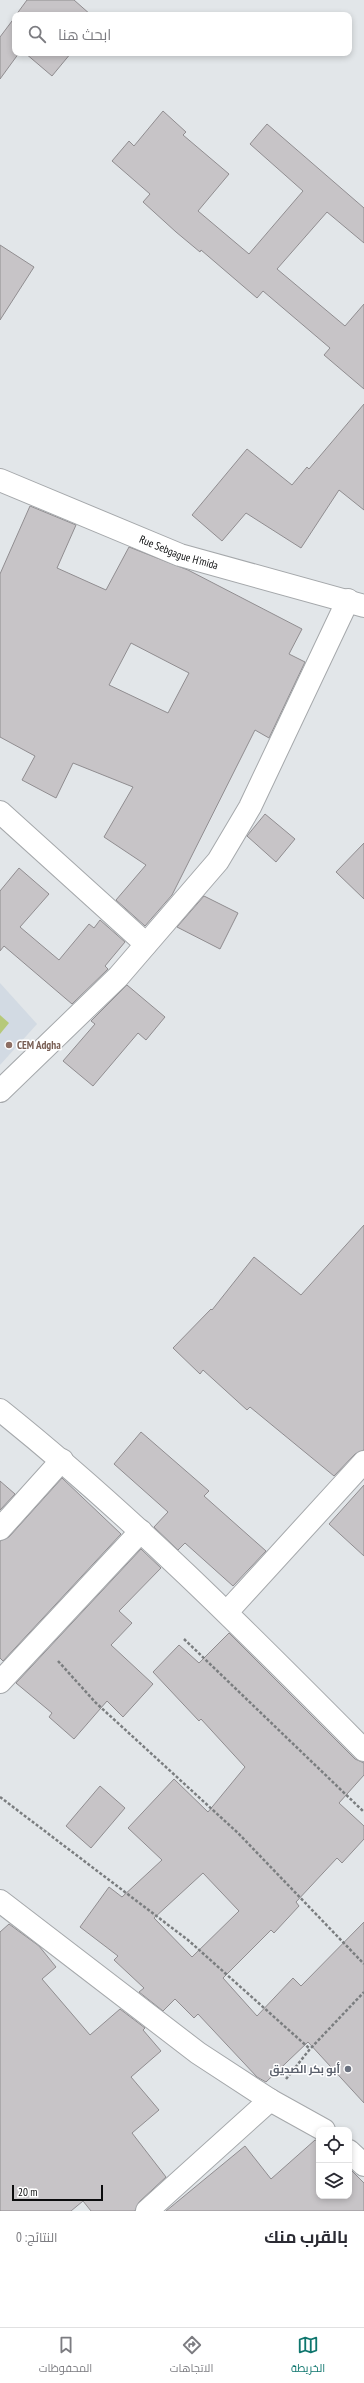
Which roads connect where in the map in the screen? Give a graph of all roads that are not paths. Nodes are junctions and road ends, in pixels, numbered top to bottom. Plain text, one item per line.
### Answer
1 (0, 480) edge
2 (359, 602) edge
3 (0, 812) edge
4 (146, 944) junction
5 (0, 1091) edge
6 (0, 1410) edge
7 (62, 1460) junction
8 (364, 1462) edge
9 (0, 1529) edge
10 (141, 1532) junction
11 (227, 1612) junction
12 (0, 1682) edge
13 (364, 1750) edge
14 (0, 1901) edge
15 (270, 2100) junction
16 (319, 2127) edge
17 (352, 2154) edge
18 (364, 2165) edge
19 (147, 2211) edge

1 - 2 street, Rue Sebgague H'mida
2 - 4 street
3 - 4 street
4 - 5 street
6 - 7 street
7 - 9 street
7 - 10 street
8 - 11 street
10 - 11 street
10 - 12 street
11 - 13 street
14 - 15 street
15 - 16 street
15 - 19 street
17 - 18 street

